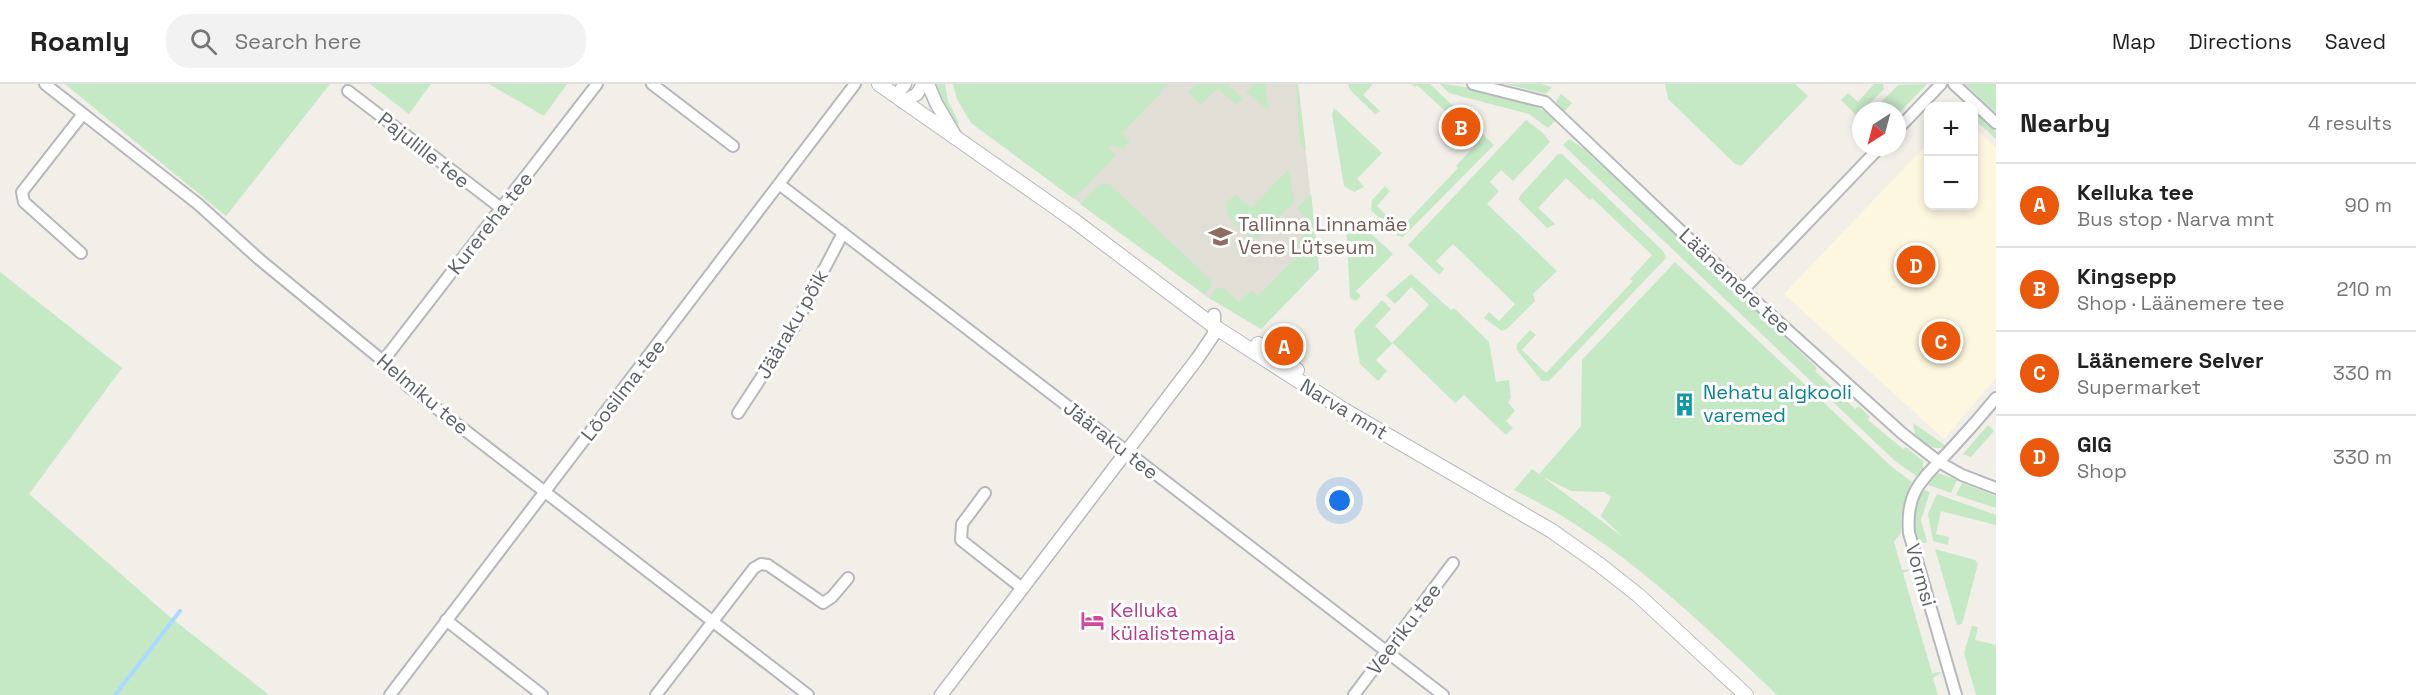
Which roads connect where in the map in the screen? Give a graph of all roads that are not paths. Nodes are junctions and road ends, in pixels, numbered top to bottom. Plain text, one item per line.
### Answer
1 (45, 84) edge
2 (597, 84) edge
3 (652, 84) edge
4 (855, 84) edge
5 (879, 84) edge
6 (905, 84) edge
7 (923, 84) edge
8 (928, 84) edge
9 (1473, 84) edge
10 (1941, 84) edge
11 (1954, 84) edge
12 (348, 91) dead end
13 (900, 99) junction
14 (83, 114) junction
15 (1906, 121) edge
16 (1996, 123) edge
17 (957, 138) junction
18 (733, 146) dead end
19 (1871, 156) edge
20 (779, 184) junction
21 (501, 208) junction
22 (843, 233) junction
23 (81, 253) dead end
24 (1743, 290) junction
25 (1214, 321) junction
26 (383, 361) junction
27 (1996, 399) edge
28 (738, 413) dead end
29 (1126, 452) junction
30 (1939, 462) junction
31 (1996, 488) edge
32 (545, 491) junction
33 (985, 494) dead end
34 (1453, 563) dead end
35 (848, 578) dead end
36 (1022, 588) junction
37 (446, 620) junction
38 (713, 621) junction
39 (1387, 652) junction
40 (390, 695) edge
41 (542, 695) edge
42 (656, 695) edge
43 (808, 695) edge
44 (941, 695) edge
45 (1354, 695) edge
46 (1443, 695) edge
47 (1746, 695) edge
48 (1956, 695) edge

1 - 14 street, Helmiku tee
2 - 21 street, Kurereha tee
3 - 18 street
4 - 20 street, Lõosilma tee
5 - 13 main road, Narva mnt
6 - 13 street
7 - 13 street
8 - 17 street
9 - 24 street, Läänemere tee
10 - 15 street
11 - 16 street
12 - 21 street, Pajulille tee
13 - 17 main road, Narva mnt
14 - 23 street
14 - 26 street, Helmiku tee
17 - 25 main road, Narva mnt
19 - 24 street
20 - 22 street, Jääraku tee
20 - 32 street, Lõosilma tee
21 - 26 street, Kurereha tee
22 - 28 street, Jääraku põik
22 - 29 street, Jääraku tee
24 - 30 street, Läänemere tee
25 - 29 street
25 - 47 main road, Narva mnt
26 - 32 street, Helmiku tee
27 - 30 street, Vormsi
29 - 36 street
29 - 39 street, Jääraku tee
30 - 31 street, Läänemere tee
30 - 48 street, Vormsi
32 - 37 street, Lõosilma tee
32 - 38 street, Helmiku tee
33 - 36 street
34 - 39 street, Veeriku tee
35 - 38 street
36 - 44 street
37 - 40 street, Lõosilma tee
37 - 41 street
38 - 42 street
38 - 43 street, Helmiku tee
39 - 45 street, Veeriku tee
39 - 46 street, Jääraku tee

